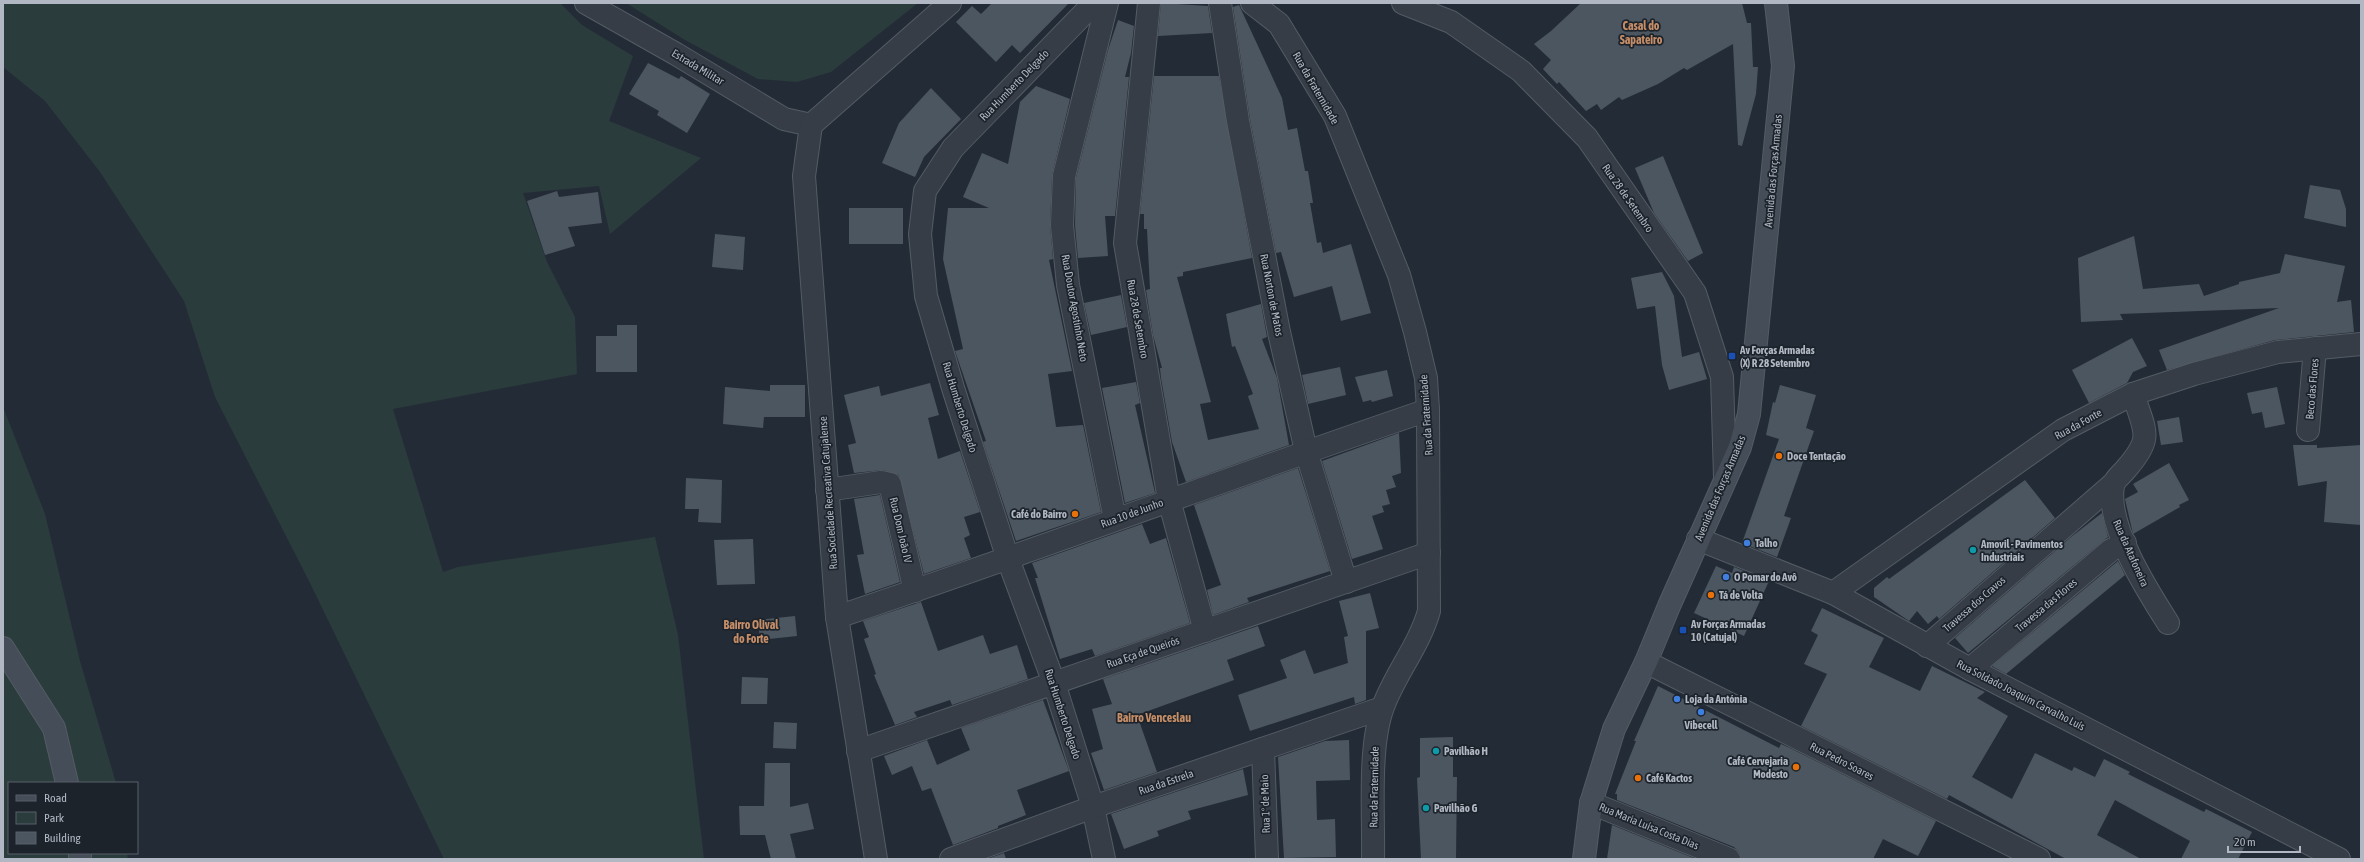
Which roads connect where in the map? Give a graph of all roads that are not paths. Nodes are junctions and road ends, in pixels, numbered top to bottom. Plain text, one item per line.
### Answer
1 (586, 3) edge
2 (950, 3) edge
3 (1094, 3) edge
4 (1107, 3) edge
5 (1149, 3) edge
6 (1220, 3) edge
7 (1252, 3) edge
8 (1403, 3) edge
9 (1776, 3) edge
10 (1428, 7) edge
11 (811, 125) junction
12 (2361, 344) edge
13 (2315, 348) junction
14 (2134, 394) junction
15 (1428, 410) junction
16 (2308, 430) dead end
17 (1306, 451) junction
18 (1725, 477) junction
19 (2113, 484) junction
20 (828, 490) junction
21 (1169, 500) junction
22 (1115, 520) junction
23 (1698, 539) junction
24 (2125, 543) junction
25 (1429, 553) junction
26 (1008, 559) junction
27 (1346, 582) junction
28 (915, 591) junction
29 (1833, 593) junction
30 (837, 617) junction
31 (2168, 623) dead end
32 (1205, 631) junction
33 (1927, 646) junction
34 (3, 648) edge
35 (1646, 662) junction
36 (1970, 669) junction
37 (1054, 683) junction
38 (1382, 708) junction
39 (1263, 749) junction
40 (858, 751) junction
41 (67, 782) edge
42 (1591, 803) junction
43 (1093, 807) junction
44 (957, 858) edge
45 (876, 859) edge
46 (1104, 859) edge
47 (1267, 859) edge
48 (1373, 859) edge
49 (1584, 859) edge
50 (1729, 859) edge
51 (2039, 859) edge
52 (2339, 859) edge

1 - 11 street, Estrada Militar
2 - 11 street
3 - 26 street, Rua Humberto Delgado
4 - 22 street, Rua Doutor Agostinho Neto
5 - 21 street, Rua 28 de Setembro
6 - 17 street, Rua Norton de Matos
7 - 15 street, Rua da Fraternidade
8 - 10 street, Rua 28 de Setembro
9 - 18 street, Avenida das Forças Armadas
10 - 18 street, Rua 28 de Setembro
11 - 20 street, Rua Sociedade Recreativa Catujalense
12 - 13 street, Rua da Fonte
13 - 14 street, Rua da Fonte
13 - 16 street, Beco das Flores
14 - 19 street
14 - 29 street, Rua da Fonte
15 - 17 street, Rua 10 de Junho
15 - 25 street, Rua da Fraternidade
17 - 21 street, Rua 10 de Junho
17 - 27 street, Rua Norton de Matos
18 - 23 street, Avenida das Forças Armadas
19 - 24 street, Rua da Atafoneira
19 - 33 street, Travessa dos Cravos
20 - 28 street, Rua Dom Joāo IV
20 - 30 street, Rua Sociedade Recreativa Catujalense
21 - 22 street, Rua 10 de Junho
21 - 32 street, Rua 28 de Setembro
22 - 26 street, Rua 10 de Junho
23 - 29 street, Rua Soldado Joaquim Carvalho Luís
23 - 35 street, Avenida das Forças Armadas
24 - 31 street, Rua da Atafoneira
24 - 36 street, Travessa das Flores
25 - 27 street, Rua Eça de Queirós
25 - 38 street, Rua da Fraternidade
26 - 28 street, Rua 10 de Junho
26 - 37 street, Rua Humberto Delgado
27 - 32 street, Rua Eça de Queirós
28 - 30 street, Rua 10 de Junho
29 - 33 street, Rua Soldado Joaquim Carvalho Luís
30 - 40 street, Rua Sociedade Recreativa Catujalense
32 - 37 street, Rua Eça de Queirós
33 - 36 street, Rua Soldado Joaquim Carvalho Luís
34 - 41 street
35 - 42 street, Avenida das Forças Armadas
35 - 51 street, Rua Pedro Soares
36 - 52 street, Rua Soldado Joaquim Carvalho Luís
37 - 40 street, Rua Eça de Queirós
37 - 43 street, Rua Humberto Delgado
38 - 39 street, Rua da Estrela
38 - 48 street, Rua da Fraternidade
39 - 43 street, Rua da Estrela
39 - 47 street, Rua 1º de Maio
40 - 45 street, Rua Sociedade Recreativa Catujalense
42 - 49 street, Avenida das Forças Armadas
42 - 50 street, Rua Maria Luísa Costa Dias
43 - 44 street, Rua da Estrela
43 - 46 street, Rua Humberto Delgado

